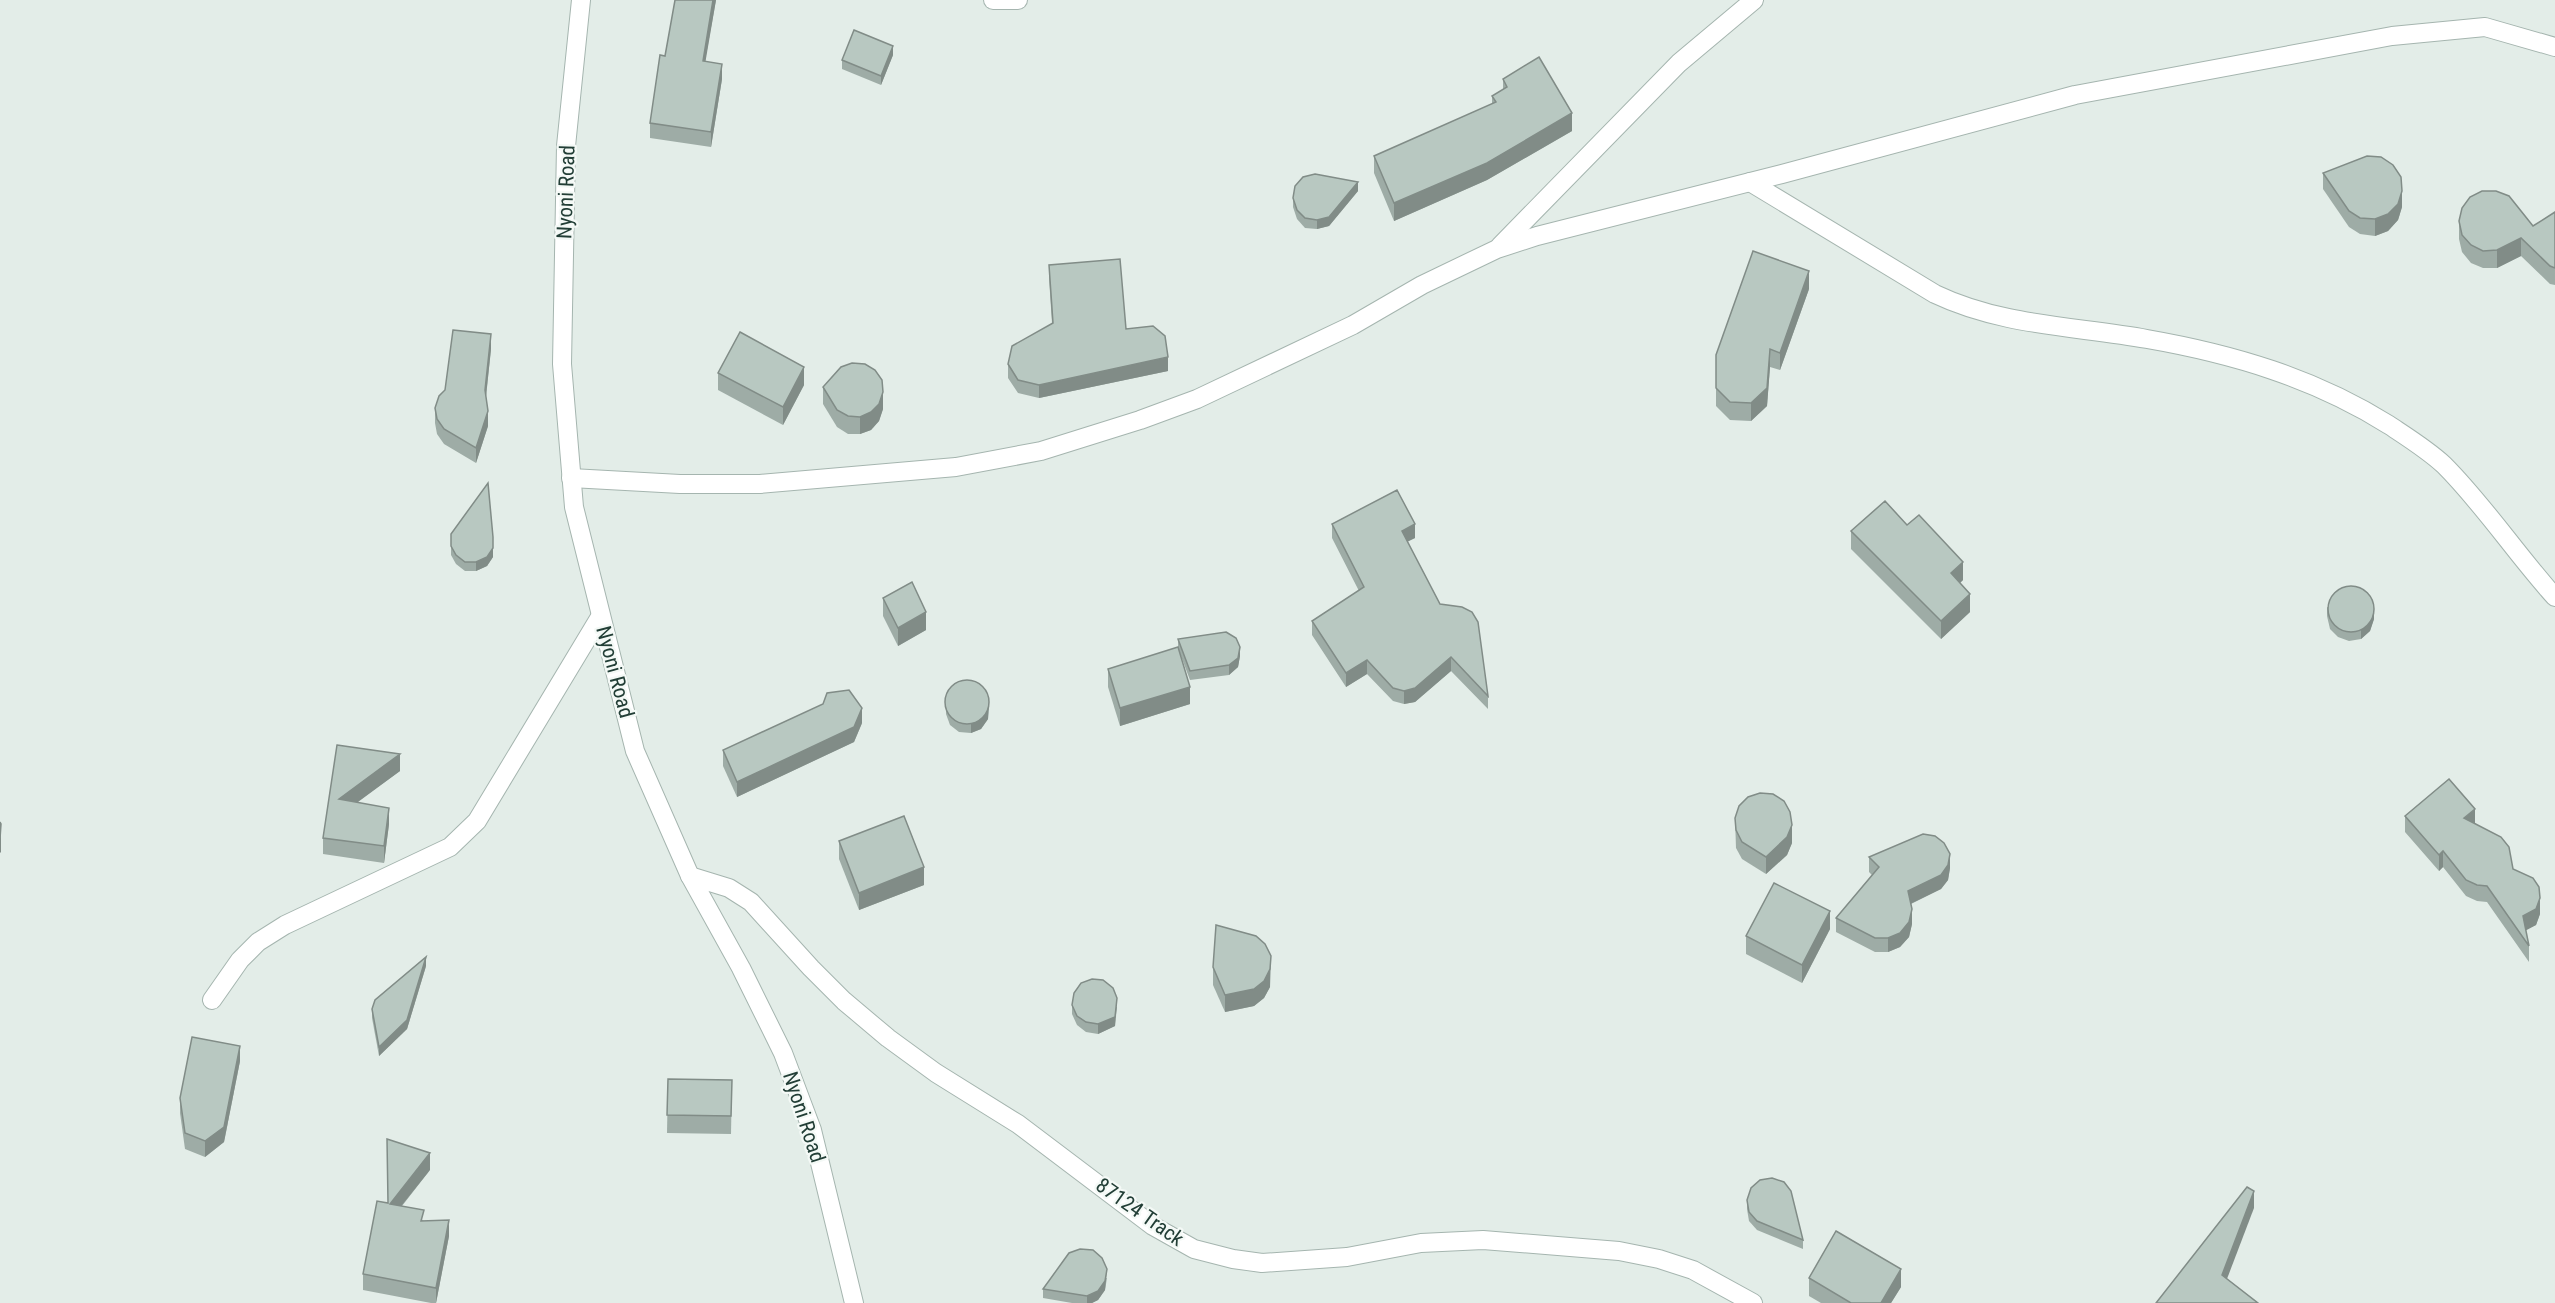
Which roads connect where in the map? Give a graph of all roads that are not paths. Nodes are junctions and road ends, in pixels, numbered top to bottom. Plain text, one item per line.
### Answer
1 (581, 0) edge
2 (993, 0) edge
3 (1018, 0) edge
4 (1754, 0) edge
5 (2555, 46) edge
6 (1750, 182) junction
7 (1497, 249) junction
8 (571, 478) junction
9 (2555, 597) edge
10 (600, 617) junction
11 (690, 876) junction
12 (212, 1000) dead end
13 (854, 1303) edge
14 (1753, 1303) edge

1 - 8 street, Nyoni Road
2 - 3 street
4 - 7 street
5 - 6 street
6 - 7 street
6 - 9 street
7 - 8 street
8 - 10 street, Nyoni Road
10 - 11 street, Nyoni Road
10 - 12 street
11 - 13 street, Nyoni Road
11 - 14 street, 87124 Track

